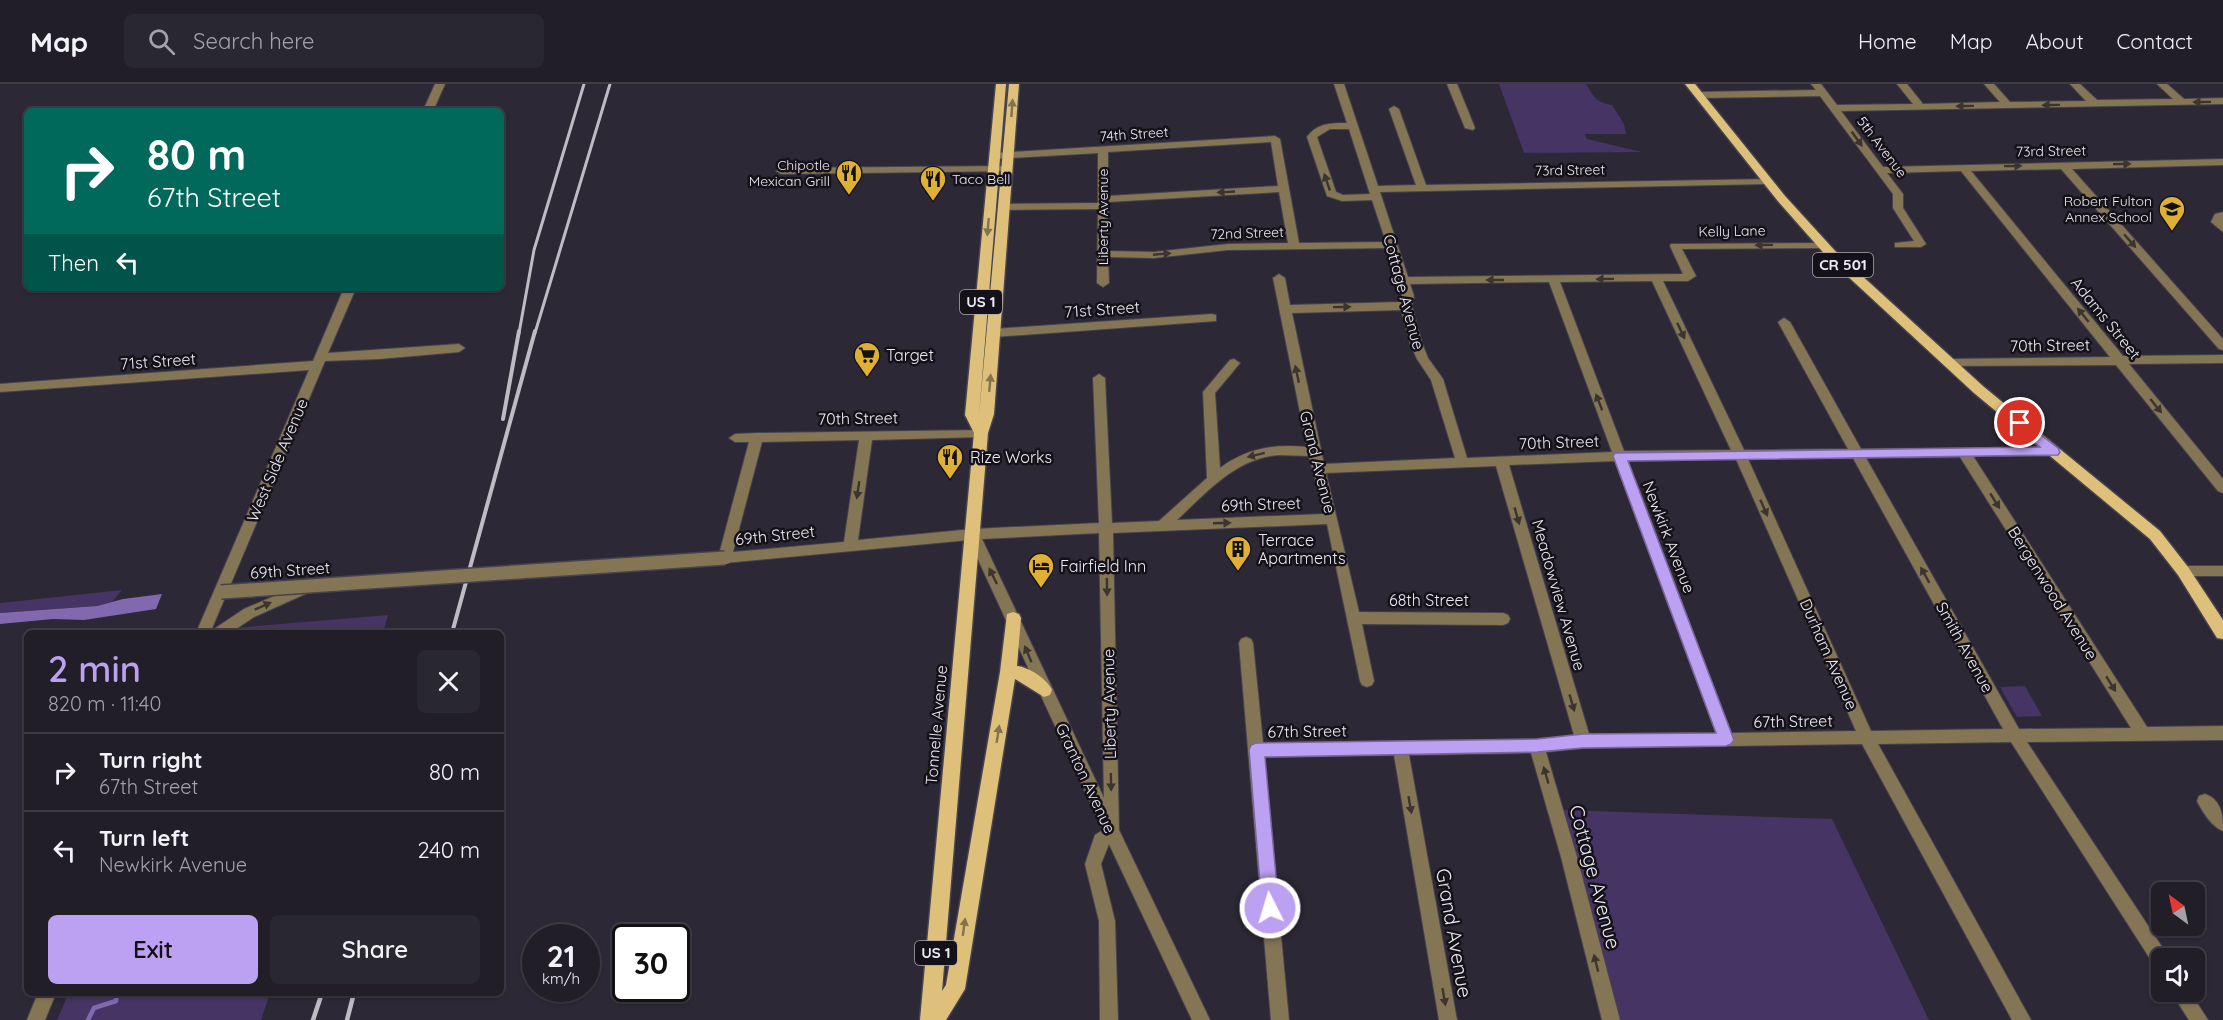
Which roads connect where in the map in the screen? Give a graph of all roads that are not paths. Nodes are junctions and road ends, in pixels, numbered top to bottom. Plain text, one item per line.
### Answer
1 (440, 84) edge
2 (1001, 84) edge
3 (1014, 84) edge
4 (1339, 84) edge
5 (1452, 84) edge
6 (1690, 84) edge
7 (1816, 84) edge
8 (1902, 84) edge
9 (1989, 84) edge
10 (2075, 84) edge
11 (2162, 84) edge
12 (1822, 93) junction
13 (1699, 95) junction
14 (2182, 102) junction
15 (2223, 102) edge
16 (2095, 104) junction
17 (2008, 106) junction
18 (1921, 107) junction
19 (429, 108) edge
20 (1834, 108) junction
21 (1394, 109) dead end
22 (1352, 126) junction
23 (1470, 128) dead end
24 (1103, 150) junction
25 (1009, 155) junction
26 (993, 162) junction
27 (2223, 162) edge
28 (2063, 165) junction
29 (1963, 167) junction
30 (1008, 169) junction
31 (1880, 170) junction
32 (781, 171) dead end
33 (1767, 181) junction
34 (1422, 188) junction
35 (1284, 189) junction
36 (1375, 193) junction
37 (1104, 203) junction
38 (1003, 207) junction
39 (2223, 215) edge
40 (2223, 229) edge
41 (1822, 244) junction
42 (1392, 245) junction
43 (1899, 245) dead end
44 (1294, 246) junction
45 (1103, 254) junction
46 (1279, 278) dead end
47 (1656, 278) junction
48 (1554, 280) junction
49 (1404, 281) junction
50 (1104, 283) dead end
51 (349, 291) edge
52 (1406, 306) junction
53 (1284, 309) junction
54 (1212, 318) dead end
55 (1784, 322) dead end
56 (994, 333) junction
57 (2223, 346) edge
58 (459, 348) dead end
59 (2223, 359) edge
60 (2120, 360) junction
61 (319, 361) junction
62 (1234, 363) dead end
63 (1949, 363) junction
64 (1099, 378) dead end
65 (0, 388) edge
66 (981, 433) junction
67 (866, 435) junction
68 (757, 437) junction
69 (735, 438) dead end
70 (1314, 452) junction
71 (1964, 452) junction
72 (2054, 452) junction
73 (1856, 453) junction
74 (1740, 455) junction
75 (1620, 456) junction
76 (1501, 460) junction
77 (1462, 462) junction
78 (1318, 469) junction
79 (1214, 480) junction
80 (2223, 489) edge
81 (1332, 519) junction
82 (1163, 525) junction
83 (1106, 528) junction
84 (973, 534) junction
85 (850, 546) junction
86 (725, 558) junction
87 (2182, 571) junction
88 (2223, 571) edge
89 (310, 586) junction
90 (221, 592) junction
91 (1013, 618) junction
92 (1354, 618) junction
93 (1503, 619) dead end
94 (204, 630) edge
95 (224, 630) edge
96 (2223, 633) edge
97 (1246, 643) dead end
98 (1008, 672) junction
99 (1367, 681) dead end
100 (1044, 690) junction
101 (2223, 733) edge
102 (2143, 734) junction
103 (2015, 736) junction
104 (1867, 738) junction
105 (1726, 740) junction
106 (1583, 741) junction
107 (1537, 746) junction
108 (1400, 747) junction
109 (1256, 750) junction
110 (2205, 801) dead end
111 (2223, 824) edge
112 (1112, 833) junction
113 (2153, 948) edge
114 (46, 996) edge
115 (2187, 1002) edge
116 (36, 1020) edge
117 (932, 1020) edge
118 (1109, 1020) edge
119 (1201, 1020) edge
120 (1280, 1020) edge
121 (1449, 1020) edge
122 (1611, 1020) edge
123 (2022, 1020) edge
124 (2199, 1020) edge

1 - 19 street
2 - 26 main road, Tonnelle Avenue / US 1
25 -> 3 main road, Tonnelle Avenue / US 1
4 - 22 street, Cottage Avenue
5 - 23 street
6 - 13 main road, CR 501
7 - 12 street, 5th Avenue
8 - 18 street
9 - 17 street
10 - 16 street
11 - 14 street
12 - 13 street
12 - 20 street, 5th Avenue
13 - 33 main road, CR 501
15 -> 14 street
14 - 16 street
16 -> 17 street
17 -> 18 street
18 - 20 street
20 -> 31 street, 5th Avenue
21 - 34 street
22 - 36 street, Cottage Avenue
36 -> 22 street, 73rd Street
24 - 25 street, 74th Street
24 - 35 street, 74th Street
24 - 37 street, Liberty Avenue
25 - 26 street, 74th Street
25 - 30 main road, Tonnelle Avenue / US 1
26 - 30 street, 74th Street
26 - 32 street, 74th Street
26 -> 66 main road, Tonnelle Avenue / US 1
28 -> 27 street, 73rd Street
29 -> 28 street, 73rd Street
28 -> 57 street
29 - 31 street, 73rd Street
60 -> 29 street, Adams Street
30 - 38 main road, Tonnelle Avenue / US 1
31 - 43 street, 5th Avenue
33 - 34 street, 73rd Street
33 - 41 main road, CR 501
34 - 36 street, 73rd Street
35 -> 37 street
35 - 44 street
36 - 42 street, Cottage Avenue
37 - 38 street
37 - 45 street, Liberty Avenue
38 - 56 main road, Tonnelle Avenue / US 1
39 - 40 street
41 -> 47 street, Kelly Lane
41 - 63 main road, CR 501
42 - 44 street, 72nd Street
42 - 49 street, Cottage Avenue
45 -> 44 street, 72nd Street
45 - 50 street, Liberty Avenue
46 - 53 street, Grand Avenue
47 -> 48 street
47 -> 74 street, Durham Avenue
48 -> 49 street
75 -> 48 street, Newkirk Avenue
49 - 52 street, Cottage Avenue
51 - 61 street, West Side Avenue
53 -> 52 street
52 - 77 street, Cottage Avenue
70 -> 53 street, Grand Avenue
54 - 56 street, 71st Street
55 - 73 street, Smith Avenue
66 -> 56 main road, Tonnelle Avenue / US 1
58 - 61 street, 71st Street
59 - 60 street, 70th Street
60 - 63 street, 70th Street
60 -> 80 street, Adams Street
61 - 65 street, 71st Street
61 - 90 street, West Side Avenue
62 - 79 street
63 - 72 main road, CR 501
64 - 83 street, Liberty Avenue
66 - 67 street, 70th Street
66 - 84 main road, Tonnelle Avenue / US 1
67 - 68 street, 70th Street
67 -> 85 street
68 - 69 street, 70th Street
68 - 86 street
70 - 78 street, Grand Avenue
70 -> 79 street
71 - 72 street, 70th Street
71 - 73 street, 70th Street
71 -> 102 street, Bergenwood Avenue
72 - 87 main road, CR 501
73 - 74 street, 70th Street
103 -> 73 street, Smith Avenue
74 - 75 street, 70th Street
74 -> 104 street, Durham Avenue
75 - 76 street, 70th Street
75 - 105 street, Newkirk Avenue
76 - 77 street, 70th Street
76 -> 106 street, Meadowview Avenue
77 - 78 street, 70th Street
78 - 81 street, Grand Avenue
79 - 82 street
82 -> 81 street, 69th Street
81 - 92 street, Grand Avenue
82 - 83 street, 69th Street
83 - 84 street, 69th Street
83 -> 112 street, Liberty Avenue
84 - 85 street, 69th Street
91 -> 84 street, Granton Avenue
84 - 117 main road, Tonnelle Avenue / US 1
85 - 86 street, 69th Street
86 - 89 street, 69th Street, bridge
87 - 88 street
87 - 96 main road, CR 501
89 - 90 street, 69th Street, bridge
95 -> 89 street
90 - 94 street, West Side Avenue
91 - 98 main road
100 -> 91 street, Granton Avenue
92 - 93 street, 68th Street
92 - 99 street, Grand Avenue
97 - 109 street
98 - 100 main road
117 -> 98 main road
100 - 112 street, Granton Avenue
101 - 102 street, 67th Street
102 - 103 street, 67th Street
103 - 104 street, 67th Street
103 - 113 street, Smith Avenue
104 - 105 street, 67th Street
104 - 123 street, Durham Avenue
105 - 106 street, 67th Street
106 - 107 street, 67th Street
107 - 108 street, 67th Street
122 -> 107 street, Cottage Avenue
108 - 109 street, 67th Street
108 -> 121 street, Grand Avenue
109 - 120 street
110 - 111 street
112 - 118 street
112 - 119 street, Granton Avenue
114 - 116 street
115 - 124 street

